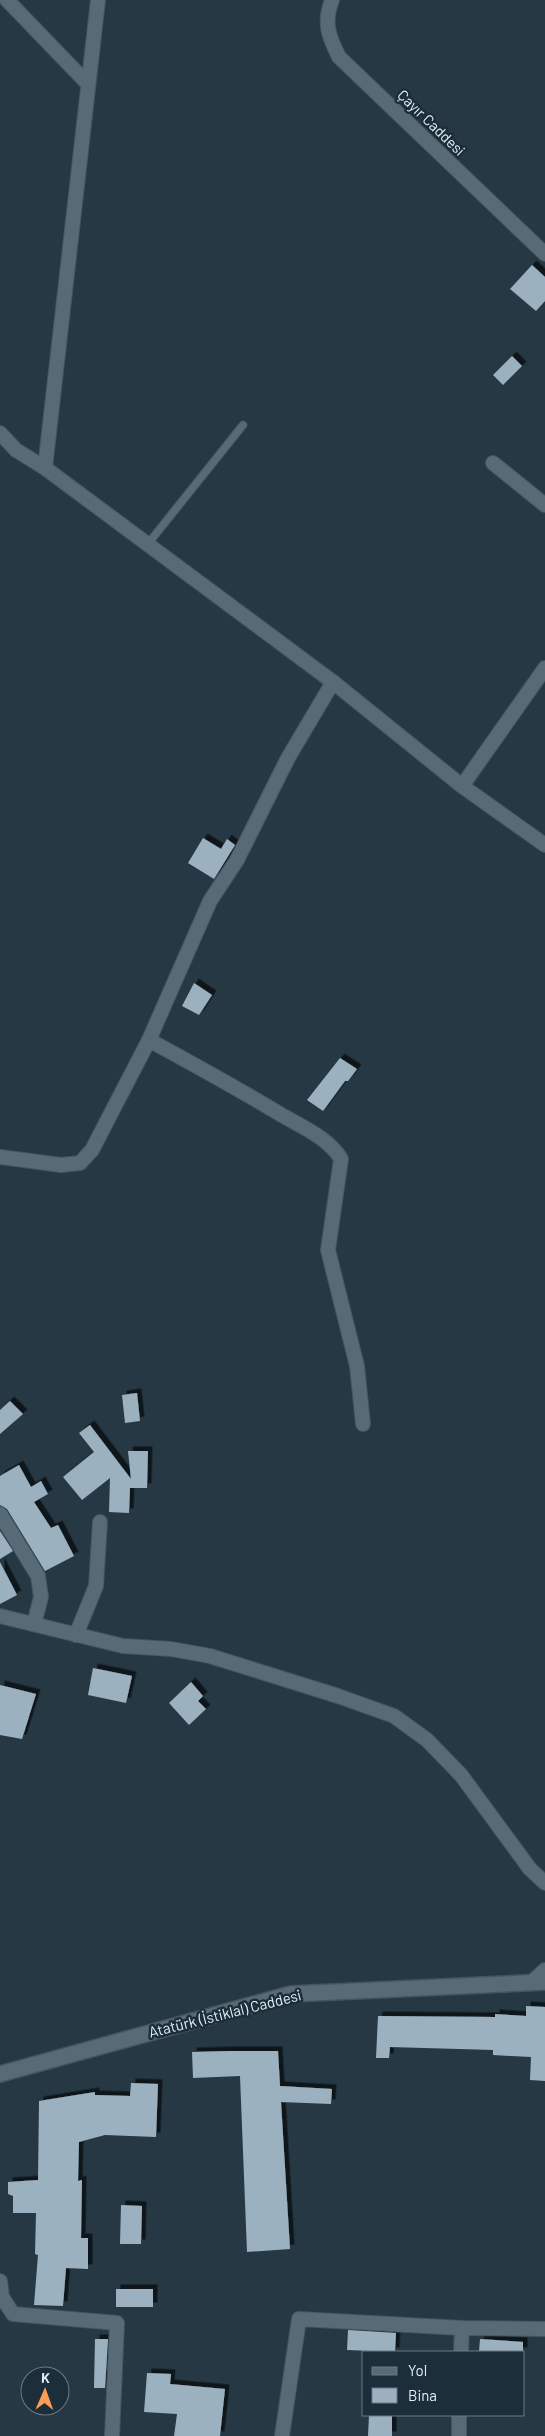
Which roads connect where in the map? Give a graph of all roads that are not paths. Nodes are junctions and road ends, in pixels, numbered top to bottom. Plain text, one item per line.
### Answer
1 (6, 0) edge
2 (98, 0) edge
3 (332, 0) edge
4 (87, 83) junction
5 (545, 254) edge
6 (244, 425) dead end
7 (0, 433) edge
8 (493, 463) dead end
9 (45, 468) junction
10 (545, 505) edge
11 (147, 545) junction
12 (545, 668) edge
13 (333, 682) junction
14 (462, 786) junction
15 (545, 845) edge
16 (149, 1040) junction
17 (0, 1157) edge
18 (362, 1424) dead end
19 (0, 1514) edge
20 (100, 1522) dead end
21 (0, 1616) edge
22 (34, 1624) junction
23 (76, 1635) junction
24 (545, 1883) edge
25 (545, 1970) edge
26 (539, 1982) edge
27 (0, 2074) edge
28 (0, 2281) edge
29 (462, 2328) junction
30 (545, 2329) edge
31 (461, 2351) edge
32 (459, 2416) edge
33 (112, 2436) edge
34 (282, 2436) edge
35 (459, 2436) edge

1 - 4 street
2 - 4 street
3 - 5 street, Çayır Caddesi
4 - 9 street
6 - 11 lane
7 - 9 street
8 - 10 street
9 - 11 street
11 - 13 street
12 - 14 street
13 - 14 street
13 - 16 street
14 - 15 street
16 - 17 street
16 - 18 street
19 - 22 street
20 - 23 street
21 - 22 street
22 - 23 street
23 - 24 street
25 - 26 street
26 - 27 street, Atatürk (İstiklal) Caddesi
28 - 33 street
29 - 30 street
29 - 31 street
29 - 34 street
32 - 35 street

